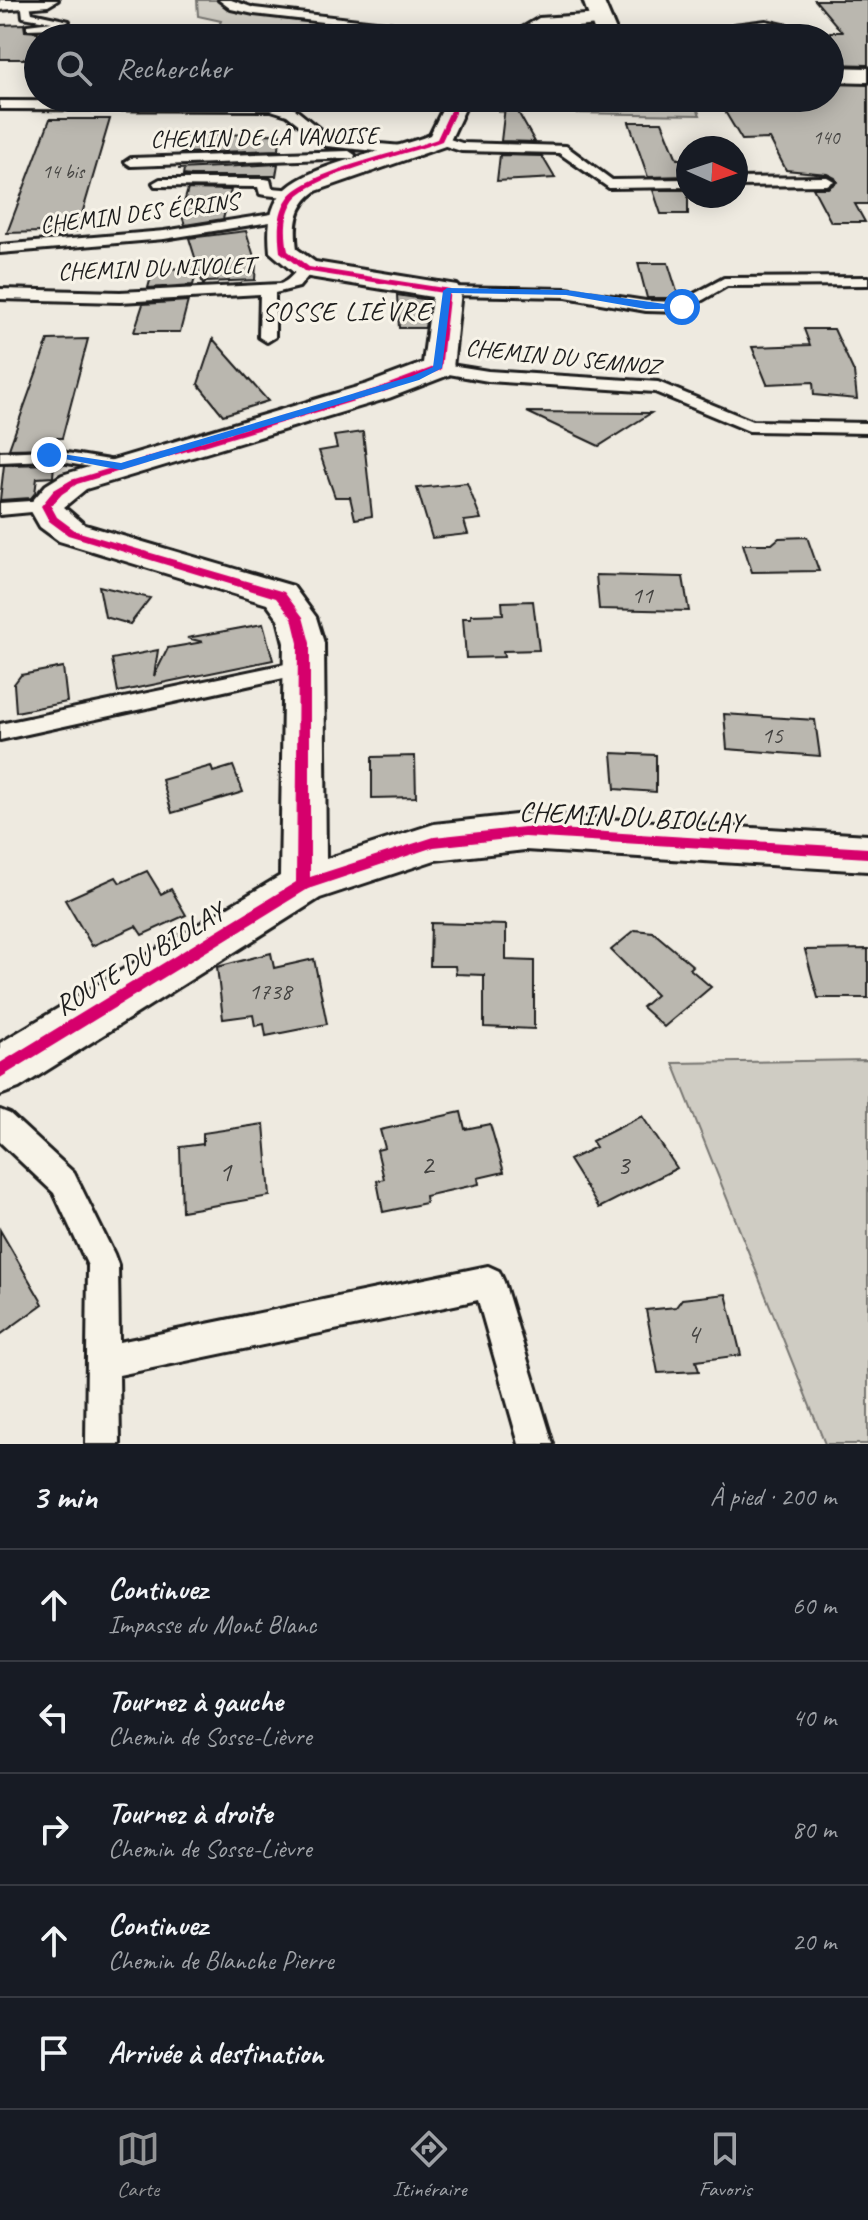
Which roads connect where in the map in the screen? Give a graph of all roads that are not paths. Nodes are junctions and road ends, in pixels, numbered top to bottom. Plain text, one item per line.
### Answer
1 (48, 0) edge
2 (224, 0) edge
3 (593, 0) edge
4 (25, 2) junction
5 (0, 4) edge
6 (60, 24) edge
7 (362, 24) edge
8 (603, 24) edge
9 (844, 74) edge
10 (868, 75) edge
11 (0, 105) edge
12 (24, 105) edge
13 (291, 112) edge
14 (448, 112) edge
15 (418, 149) junction
16 (131, 162) dead end
17 (827, 181) dead end
18 (748, 182) edge
19 (160, 183) dead end
20 (676, 183) edge
21 (289, 205) junction
22 (0, 249) edge
23 (307, 269) junction
24 (868, 281) edge
25 (268, 289) junction
26 (447, 291) junction
27 (0, 294) edge
28 (267, 337) dead end
29 (438, 368) junction
30 (868, 428) edge
31 (0, 457) edge
32 (121, 467) junction
33 (46, 506) junction
34 (0, 509) edge
35 (304, 667) junction
36 (0, 732) edge
37 (868, 853) edge
38 (303, 885) junction
39 (0, 1071) edge
40 (0, 1123) edge
41 (103, 1362) junction
42 (103, 1444) edge
43 (536, 1444) edge

1 - 4 street
2 - 7 lane
3 - 8 street
4 - 5 street
4 - 6 lane
9 - 10 street
11 - 12 lane, CHEMIN DE LA VANOISE
13 - 15 lane, CHEMIN DE LA VANOISE
14 - 15 street
15 - 16 lane, CHEMIN DE LA VANOISE
15 - 20 lane
15 - 21 street
17 - 18 lane
19 - 21 lane
21 - 22 lane, CHEMIN DES ÉCRINS
21 - 23 street
23 - 25 lane, CHEMIN DU NIVOLET
23 - 26 street
24 - 26 lane
25 - 27 lane, CHEMIN DU NIVOLET
25 - 28 lane
26 - 29 street
29 - 30 lane, CHEMIN DU SEMNOZ
29 - 32 street
31 - 32 lane
32 - 33 street
33 - 34 lane
33 - 35 street
35 - 36 lane
35 - 38 street
37 - 38 street, CHEMIN DU BIOLLAY
38 - 39 street, ROUTE DU BIOLAY
40 - 41 lane
41 - 42 lane
41 - 43 lane

